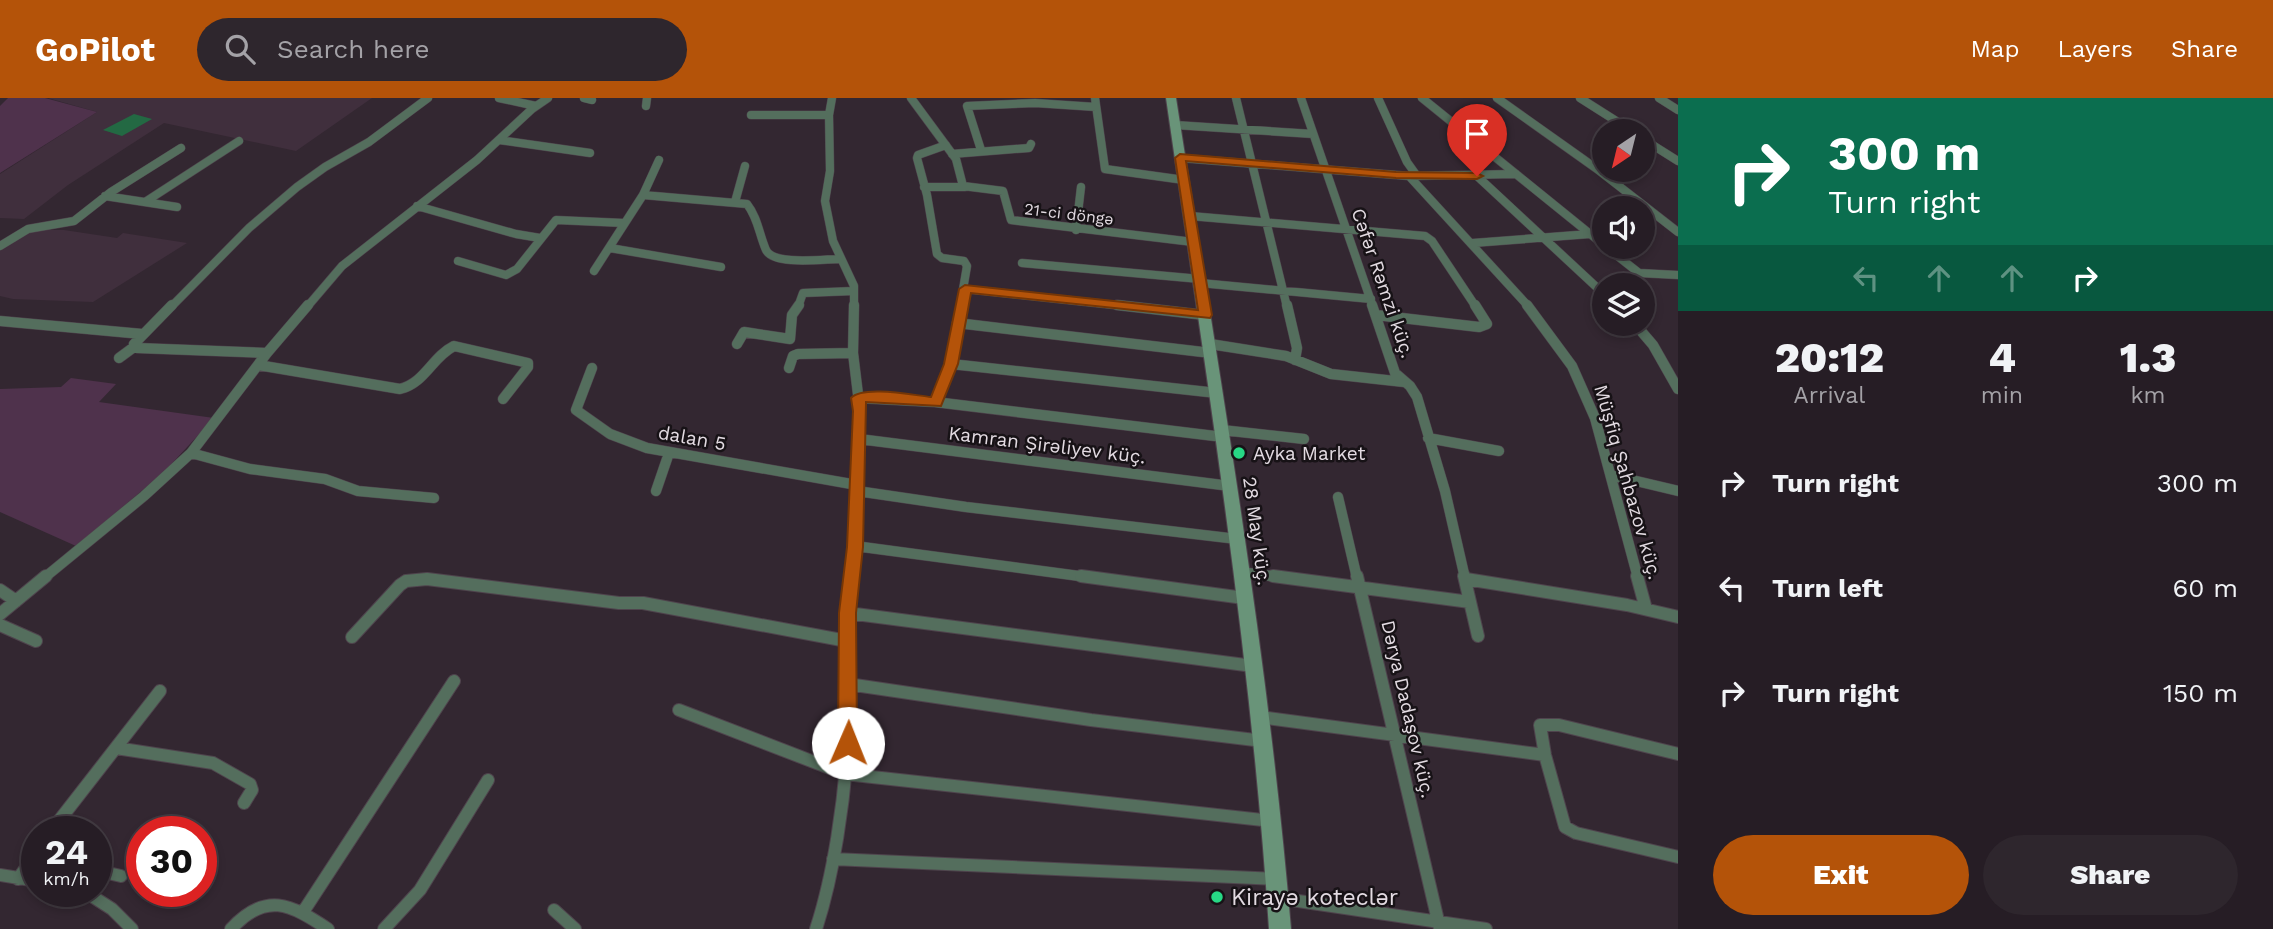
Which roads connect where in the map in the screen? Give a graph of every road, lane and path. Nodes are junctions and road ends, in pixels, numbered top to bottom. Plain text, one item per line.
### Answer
1 (428, 98) edge
2 (499, 98) edge
3 (548, 98) edge
4 (832, 98) edge
5 (911, 98) edge
6 (1171, 98) edge
7 (1236, 98) edge
8 (1301, 98) edge
9 (1378, 98) edge
10 (1422, 98) edge
11 (1497, 98) edge
12 (1580, 98) edge
13 (1659, 98) edge
14 (1029, 100) edge
15 (1096, 102) edge
16 (536, 106) junction
17 (1678, 110) edge
18 (751, 115) dead end
19 (829, 115) junction
20 (1613, 119) edge
21 (1175, 125) junction
22 (1244, 130) junction
23 (1313, 134) junction
24 (499, 140) junction
25 (239, 141) dead end
26 (1031, 144) dead end
27 (946, 145) junction
28 (1656, 147) edge
29 (181, 148) dead end
30 (981, 150) junction
31 (590, 153) dead end
32 (952, 154) junction
33 (1180, 158) junction
34 (659, 160) dead end
35 (1678, 161) edge
36 (1253, 164) junction
37 (745, 166) dead end
38 (1327, 170) junction
39 (1516, 174) junction
40 (1413, 176) junction
41 (1477, 176) junction
42 (1184, 180) junction
43 (924, 187) junction
44 (965, 187) junction
45 (1081, 187) dead end
46 (643, 195) junction
47 (105, 196) junction
48 (145, 202) junction
49 (736, 202) junction
50 (177, 206) dead end
51 (416, 206) junction
52 (1190, 216) junction
53 (624, 223) junction
54 (1269, 223) junction
55 (1076, 230) junction
56 (1346, 230) junction
57 (1678, 232) edge
58 (1590, 234) joint
59 (540, 238) junction
60 (1545, 238) junction
61 (1194, 242) junction
62 (1473, 243) junction
63 (0, 246) edge
64 (610, 248) junction
65 (841, 259) junction
66 (1621, 259) edge
67 (458, 261) dead end
68 (1022, 263) dead end
69 (721, 267) dead end
70 (594, 271) dead end
71 (1678, 275) edge
72 (1200, 281) junction
73 (1592, 283) edge
74 (965, 289) junction
75 (854, 291) junction
76 (1282, 291) junction
77 (1371, 299) junction
78 (1205, 315) junction
79 (1376, 315) junction
80 (0, 321) edge
81 (957, 323) junction
82 (142, 334) junction
83 (1645, 336) edge
84 (737, 344) dead end
85 (134, 346) junction
86 (1210, 349) junction
87 (267, 353) junction
88 (853, 353) junction
89 (119, 358) dead end
90 (1295, 360) junction
91 (951, 364) junction
92 (258, 365) junction
93 (592, 368) dead end
94 (789, 368) dead end
95 (1404, 382) junction
96 (1678, 389) edge
97 (1217, 393) junction
98 (858, 398) junction
99 (503, 399) dead end
100 (936, 402) junction
101 (1222, 434) junction
102 (1429, 438) junction
103 (859, 439) junction
104 (1304, 439) dead end
105 (1499, 452) dead end
106 (191, 453) junction
107 (669, 453) junction
108 (1611, 475) junction
109 (1230, 486) junction
110 (857, 488) junction
111 (656, 491) dead end
112 (1678, 491) edge
113 (1338, 497) dead end
114 (434, 498) dead end
115 (1237, 539) junction
116 (855, 547) junction
117 (1241, 572) junction
118 (1466, 579) junction
119 (1361, 586) junction
120 (0, 590) edge
121 (1244, 598) junction
122 (16, 601) junction
123 (1469, 602) junction
124 (1646, 609) junction
125 (848, 613) junction
126 (0, 614) edge
127 (1678, 617) edge
128 (0, 625) edge
129 (1478, 636) dead end
130 (352, 637) dead end
131 (36, 641) dead end
132 (847, 641) junction
133 (1253, 666) junction
134 (454, 681) dead end
135 (848, 684) junction
136 (160, 691) dead end
137 (679, 710) dead end
138 (1260, 717) junction
139 (1392, 734) junction
140 (1263, 741) junction
141 (116, 748) junction
142 (1678, 754) edge
143 (1545, 755) junction
144 (845, 774) junction
145 (488, 780) dead end
146 (244, 803) dead end
147 (63, 816) edge
148 (1272, 821) junction
149 (1678, 857) edge
150 (833, 859) junction
151 (112, 874) edge
152 (0, 875) edge
153 (21, 875) edge
154 (121, 876) dead end
155 (18, 879) junction
156 (21, 879) edge
157 (1277, 879) junction
158 (1278, 898) junction
159 (109, 907) edge
160 (554, 910) dead end
161 (303, 912) junction
162 (1439, 926) edge
163 (132, 929) edge
164 (232, 929) edge
165 (328, 929) edge
166 (384, 929) edge
167 (575, 929) edge
168 (816, 929) edge
169 (1280, 929) edge
170 (1486, 929) edge

1 - 82 street
2 - 16 street
3 - 16 street
4 - 19 street
5 - 27 street
6 - 21 main road, 28 May küç.
7 - 22 street
8 - 23 street, Cəfər Rəmzi küç.
9 - 40 street, Müşfiq Şahbazov küç.
10 - 39 street
11 - 57 street
12 - 20 street
13 - 17 street
14 - 15 street
14 - 30 street
15 - 42 street
16 - 24 street
18 - 19 street
19 - 65 street
21 - 22 street
21 - 33 main road, 28 May küç.
22 - 23 street
22 - 36 street
23 - 38 street, Cəfər Rəmzi küç.
24 - 31 street
24 - 51 street
25 - 48 street
26 - 30 street
27 - 32 street
27 - 43 street
28 - 35 street
29 - 47 street
30 - 32 street
32 - 44 street
33 - 36 street
33 - 42 main road, 28 May küç.
34 - 46 street
36 - 38 street
36 - 54 street
37 - 49 street
38 - 40 street
38 - 56 street, Cəfər Rəmzi küç.
39 - 41 street
39 - 58 street
40 - 41 street
40 - 62 street, Müşfiq Şahbazov küç.
41 - 60 street
42 - 52 main road, 28 May küç.
43 - 44 street, 21-ci döngə
43 - 74 street
44 - 55 street, 21-ci döngə
45 - 55 street
46 - 49 street
46 - 53 street
47 - 48 street
47 - 63 street
48 - 50 street
49 - 65 street
51 - 59 street
51 - 87 street
52 - 54 street
52 - 61 main road, 28 May küç.
53 - 59 street
53 - 64 street
54 - 56 street
54 - 76 street
55 - 61 street, 21-ci döngə
56 - 77 street, Cəfər Rəmzi küç.
56 - 79 street
58 - 60 street
59 - 67 street
60 - 62 street
60 - 73 street
61 - 72 main road, 28 May küç.
62 - 108 street, Müşfiq Şahbazov küç.
64 - 69 street
64 - 70 street
65 - 75 street
66 - 71 street
68 - 72 street
72 - 76 street
72 - 78 main road, 28 May küç.
74 - 78 street
74 - 81 street
75 - 84 street
75 - 88 street
76 - 77 street
76 - 90 street
77 - 79 street, Cəfər Rəmzi küç.
78 - 86 main road, 28 May küç.
79 - 95 street, Cəfər Rəmzi küç.
80 - 82 street
81 - 86 street
81 - 91 street
82 - 85 street
83 - 96 street
85 - 87 street
85 - 89 street
86 - 90 street
86 - 97 main road, 28 May küç.
87 - 92 street
88 - 94 street
88 - 98 street
90 - 95 street
91 - 97 street
91 - 100 street
92 - 99 street
92 - 106 street
93 - 107 street, dalan 5
95 - 102 street, Cəfər Rəmzi küç.
97 - 101 main road, 28 May küç.
98 - 100 street
98 - 103 street
100 - 101 street
101 - 104 street
101 - 109 main road, 28 May küç.
102 - 105 street
102 - 118 street, Cəfər Rəmzi küç.
103 - 109 street, Kamran Şirəliyev küç.
103 - 110 street
106 - 114 street
106 - 122 street
107 - 110 street, dalan 5
107 - 111 street
108 - 112 street
108 - 124 street, Müşfiq Şahbazov küç.
109 - 115 main road, 28 May küç.
110 - 115 street, dalan 5
110 - 116 street
113 - 119 street, Dərya Dadaşov küç.
115 - 117 main road, 28 May küç.
116 - 121 street
116 - 125 street
117 - 119 street
117 - 121 main road, 28 May küç.
118 - 123 street, Cəfər Rəmzi küç.
118 - 124 street
119 - 123 street
119 - 139 street, Dərya Dadaşov küç.
120 - 122 street
121 - 133 main road, 28 May küç.
122 - 126 street
123 - 129 street, Cəfər Rəmzi küç.
124 - 127 street
125 - 132 street
125 - 133 street
128 - 131 street
130 - 132 street
132 - 135 street
133 - 138 main road, 28 May küç.
134 - 161 street
135 - 140 street
135 - 144 street
136 - 141 street
137 - 144 street
138 - 139 street
138 - 140 main road, 28 May küç.
139 - 143 street
139 - 162 street, Dərya Dadaşov küç.
140 - 148 main road, 28 May küç.
141 - 146 street
141 - 147 street
142 - 143 street
143 - 149 street
144 - 148 street
144 - 150 street
145 - 166 street
148 - 157 main road, 28 May küç.
150 - 157 street
150 - 168 street
151 - 154 street
152 - 155 street
153 - 155 street
155 - 156 street
157 - 158 main road, 28 May küç.
158 - 162 street
158 - 169 main road, 28 May küç.
159 - 163 street
160 - 167 street
161 - 164 street
161 - 165 street
162 - 170 street

